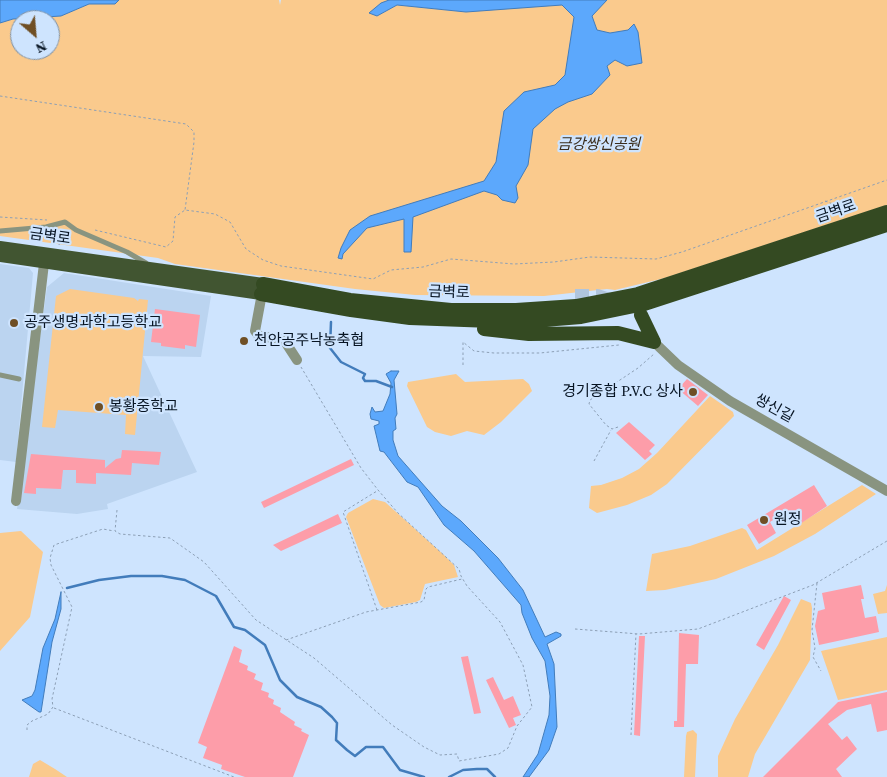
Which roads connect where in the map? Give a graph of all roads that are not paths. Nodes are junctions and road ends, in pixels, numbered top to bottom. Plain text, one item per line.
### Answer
1 (887, 212) edge
2 (887, 225) edge
3 (0, 231) edge
4 (0, 246) edge
5 (49, 254) junction
6 (0, 256) edge
7 (156, 268) junction
8 (262, 289) junction
9 (575, 296) tunnel mouth
10 (388, 304) junction
11 (641, 315) dead end
12 (454, 321) junction
13 (657, 345) junction
14 (297, 360) road end
15 (0, 375) edge
16 (19, 379) dead end
17 (887, 491) edge
18 (16, 501) dead end

1 - 10 highway, 금벽로
2 - 12 highway, 금벽로
3 - 7 lane
4 - 5 main road, 금벽로
5 - 6 main road, 금벽로
5 - 7 main road, 금벽로
5 - 8 main road, 금벽로
5 - 18 street
7 - 8 main road, 금벽로
8 - 10 highway, 금벽로
8 - 12 highway, 금벽로
8 - 14 street
9 - 10 highway
11 - 13 highway
12 - 13 highway
13 - 17 street, 쌍신길
15 - 16 lane

